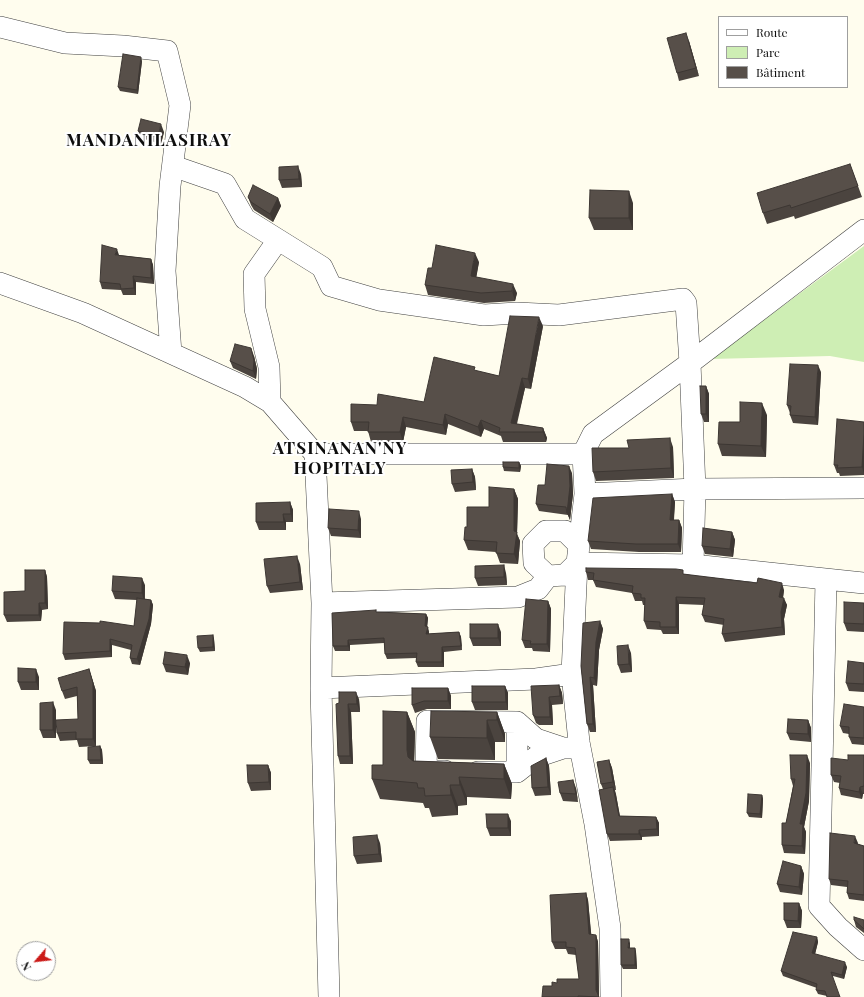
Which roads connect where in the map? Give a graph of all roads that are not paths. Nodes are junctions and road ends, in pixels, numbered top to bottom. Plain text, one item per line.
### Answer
1 (0, 27) edge
2 (173, 166) junction
3 (864, 230) edge
4 (278, 240) junction
5 (0, 283) edge
6 (170, 353) junction
7 (690, 363) junction
8 (270, 402) junction
9 (315, 454) junction
10 (583, 454) junction
11 (864, 488) edge
12 (694, 489) junction
13 (585, 494) junction
14 (578, 554) junction
15 (693, 565) junction
16 (548, 576) junction
17 (826, 580) junction
18 (864, 583) edge
19 (322, 603) junction
20 (572, 674) junction
21 (321, 688) junction
22 (517, 722) junction
23 (571, 748) junction
24 (517, 772) junction
25 (864, 950) edge
26 (329, 997) edge
27 (611, 997) edge

1 - 2 street
2 - 4 street
2 - 6 street
3 - 7 street
4 - 7 street
4 - 8 street
5 - 6 street
6 - 8 street
7 - 10 street
7 - 12 street
8 - 9 street
9 - 10 street
9 - 19 street
10 - 13 street
11 - 12 street
12 - 13 street
12 - 15 street
13 - 14 street
14 - 15 street
14 - 16 street
14 - 16 street
14 - 20 street
15 - 17 street
16 - 19 street
17 - 18 street
17 - 25 street
19 - 21 street
20 - 21 street
20 - 23 street
21 - 26 street
22 - 23 street
22 - 24 street
22 - 24 street
23 - 24 street
23 - 27 street

